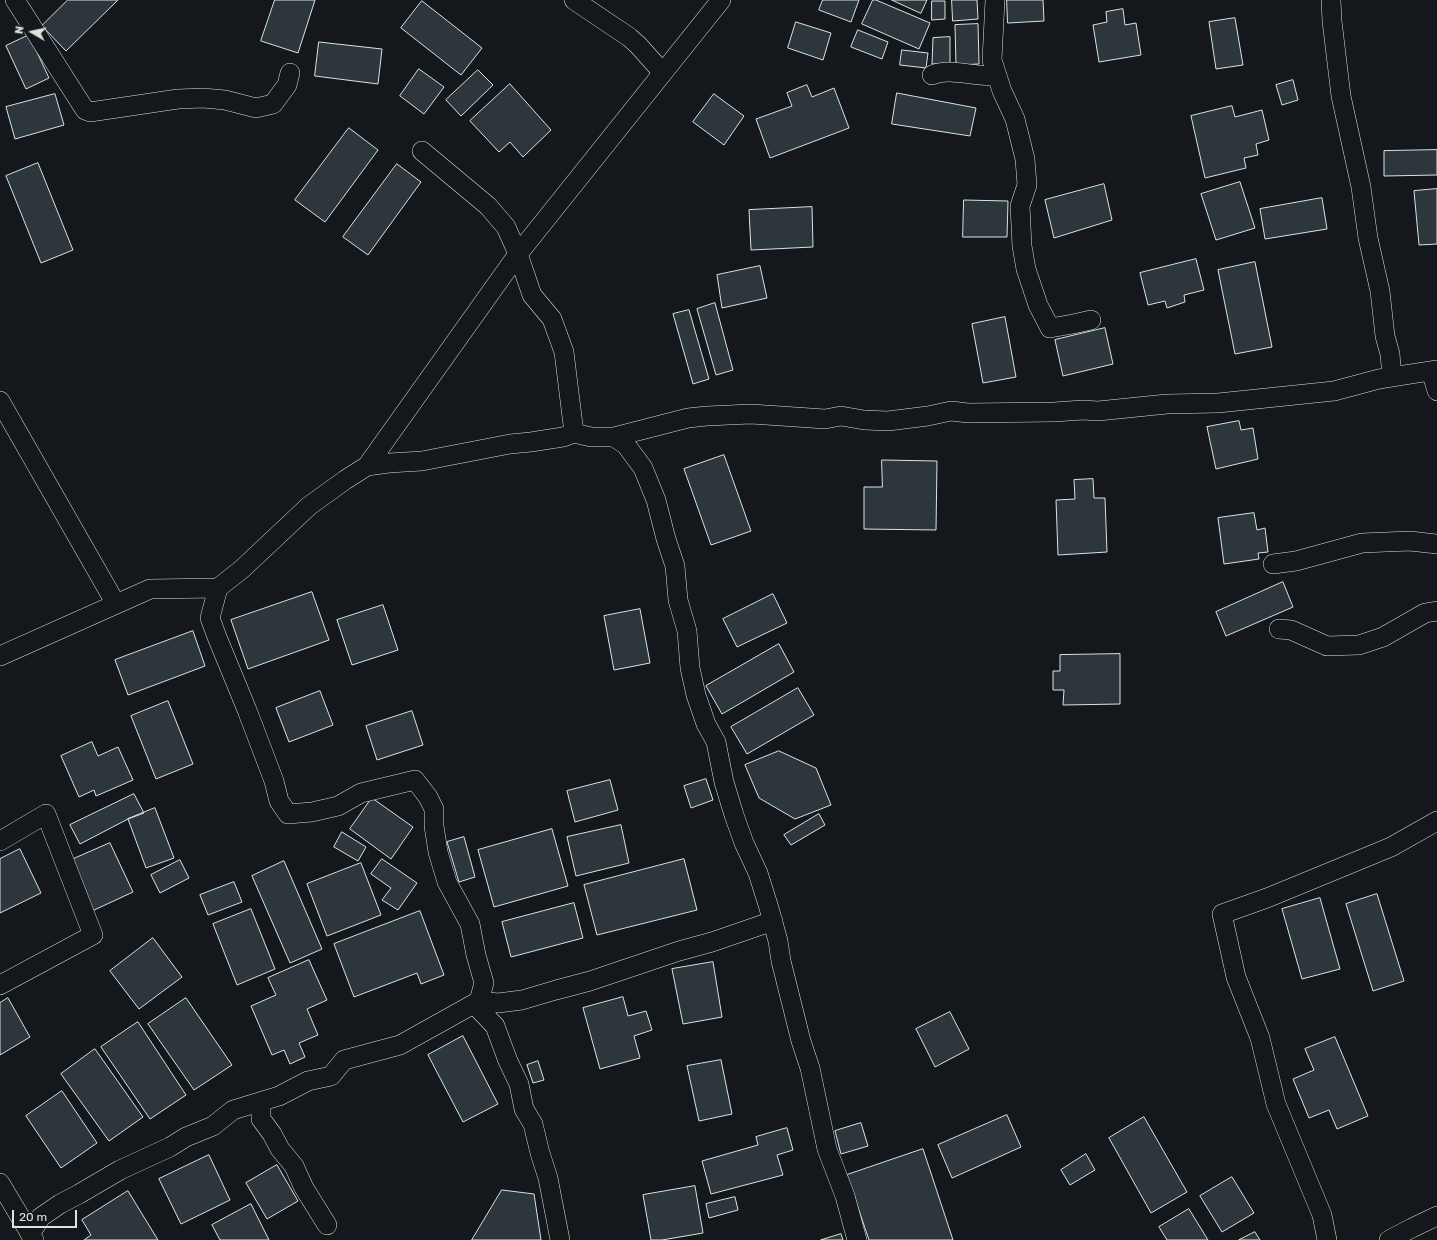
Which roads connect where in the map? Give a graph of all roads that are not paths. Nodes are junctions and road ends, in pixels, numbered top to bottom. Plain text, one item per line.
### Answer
1 (14, 0) edge
2 (574, 0) edge
3 (722, 0) edge
4 (995, 0) edge
5 (1331, 0) edge
6 (0, 4) edge
7 (290, 73) dead end
8 (663, 73) junction
9 (932, 75) dead end
10 (996, 75) junction
11 (422, 151) dead end
12 (518, 254) junction
13 (1091, 320) dead end
14 (1434, 371) edge
15 (1392, 378) junction
16 (1437, 391) edge
17 (0, 401) edge
18 (574, 433) junction
19 (614, 437) junction
20 (367, 466) junction
21 (1437, 544) edge
22 (1273, 564) dead end
23 (218, 588) junction
24 (116, 604) junction
25 (1437, 611) edge
26 (1279, 629) dead end
27 (0, 656) edge
28 (1437, 821) edge
29 (0, 842) edge
30 (773, 921) junction
31 (0, 985) edge
32 (476, 1002) junction
33 (260, 1102) junction
34 (0, 1183) edge
35 (1437, 1216) edge
36 (327, 1225) dead end
37 (32, 1237) edge
38 (560, 1240) edge
39 (857, 1240) edge
40 (1327, 1240) edge
41 (1389, 1240) edge

1 - 6 street
1 - 7 street
2 - 8 street
3 - 8 street
4 - 10 street
5 - 15 street
8 - 12 street
9 - 10 street
10 - 13 street
11 - 12 street
12 - 18 street
12 - 20 street
14 - 15 street
14 - 16 street
15 - 19 street
17 - 24 street
18 - 19 street
18 - 20 street
19 - 30 street
20 - 23 street
21 - 22 street
23 - 24 street
23 - 32 street
24 - 27 street
25 - 26 street
28 - 40 street
29 - 31 street
30 - 32 street
30 - 39 street
32 - 33 street
32 - 38 street
33 - 36 street
33 - 37 street
34 - 37 street
35 - 41 street

